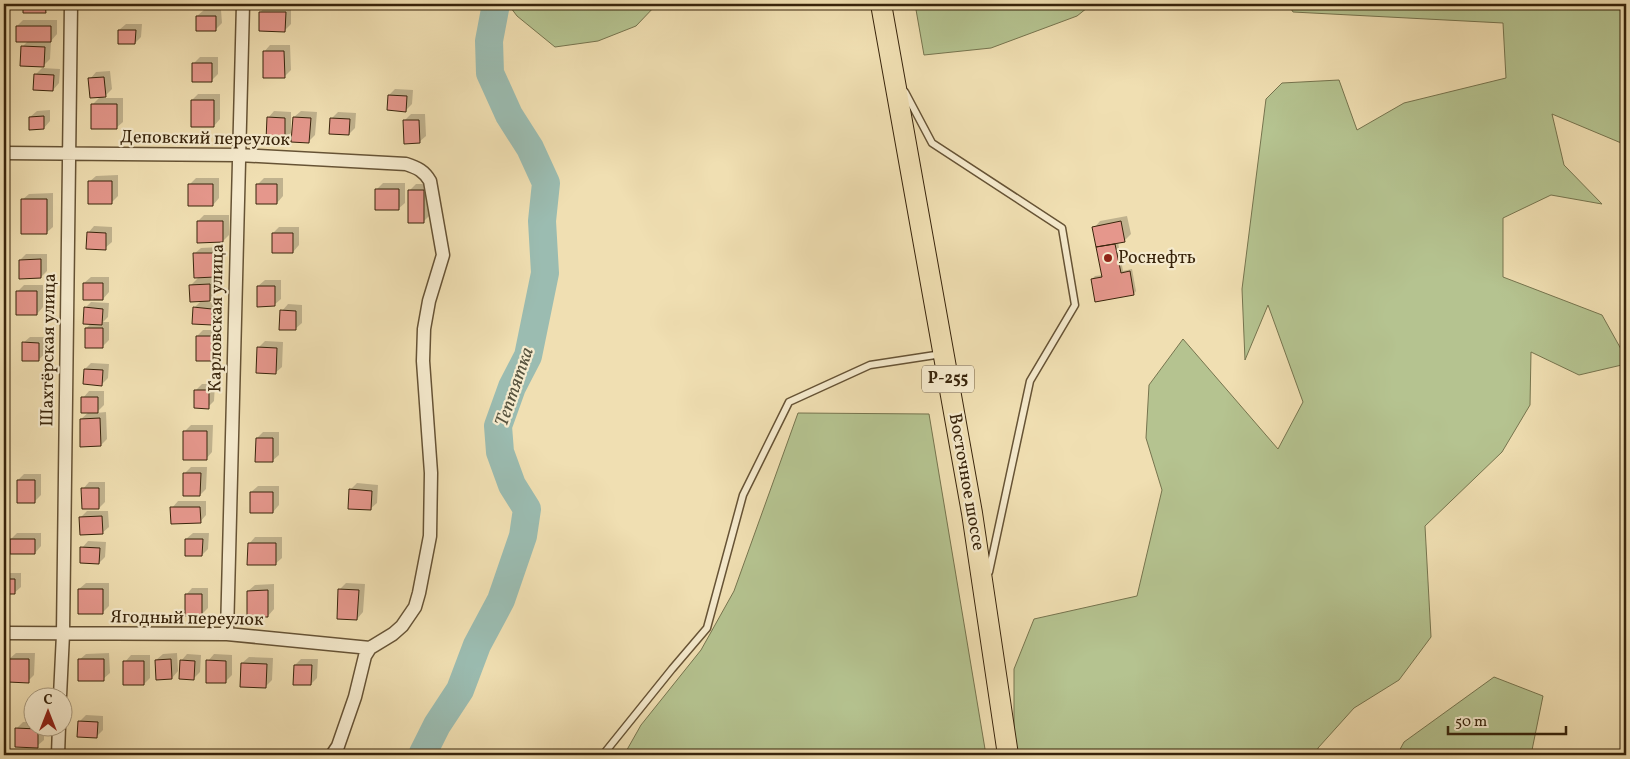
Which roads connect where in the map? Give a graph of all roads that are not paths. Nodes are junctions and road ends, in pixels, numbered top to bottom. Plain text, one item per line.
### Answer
1 (71, 4) edge
2 (243, 4) edge
3 (881, 4) edge
4 (894, 72) junction
5 (4, 153) edge
6 (68, 154) junction
7 (238, 155) junction
8 (944, 354) junction
9 (984, 593) junction
10 (4, 633) edge
11 (63, 634) junction
12 (227, 634) junction
13 (370, 648) junction
14 (60, 686) edge
15 (59, 736) edge
16 (58, 755) edge
17 (332, 755) edge
18 (605, 755) edge
19 (1008, 755) edge

1 - 6 street, Шахтёрская улица
2 - 7 street, Карловская улица
3 - 4 highway, Восточное шоссе / Р-255
4 - 8 highway, Восточное шоссе / Р-255
4 - 9 lane
5 - 6 street, Деповский переулок
6 - 7 street, Деповский переулок
6 - 11 street, Шахтёрская улица
7 - 12 street, Карловская улица
7 - 13 street, Деповский переулок
8 - 9 highway, Восточное шоссе / Р-255
8 - 18 lane
9 - 19 highway, Восточное шоссе / Р-255
10 - 11 street, Ягодный переулок
11 - 12 street, Ягодный переулок
11 - 14 street, Шахтёрская улица
12 - 13 street, Ягодный переулок
13 - 17 street
15 - 16 street

